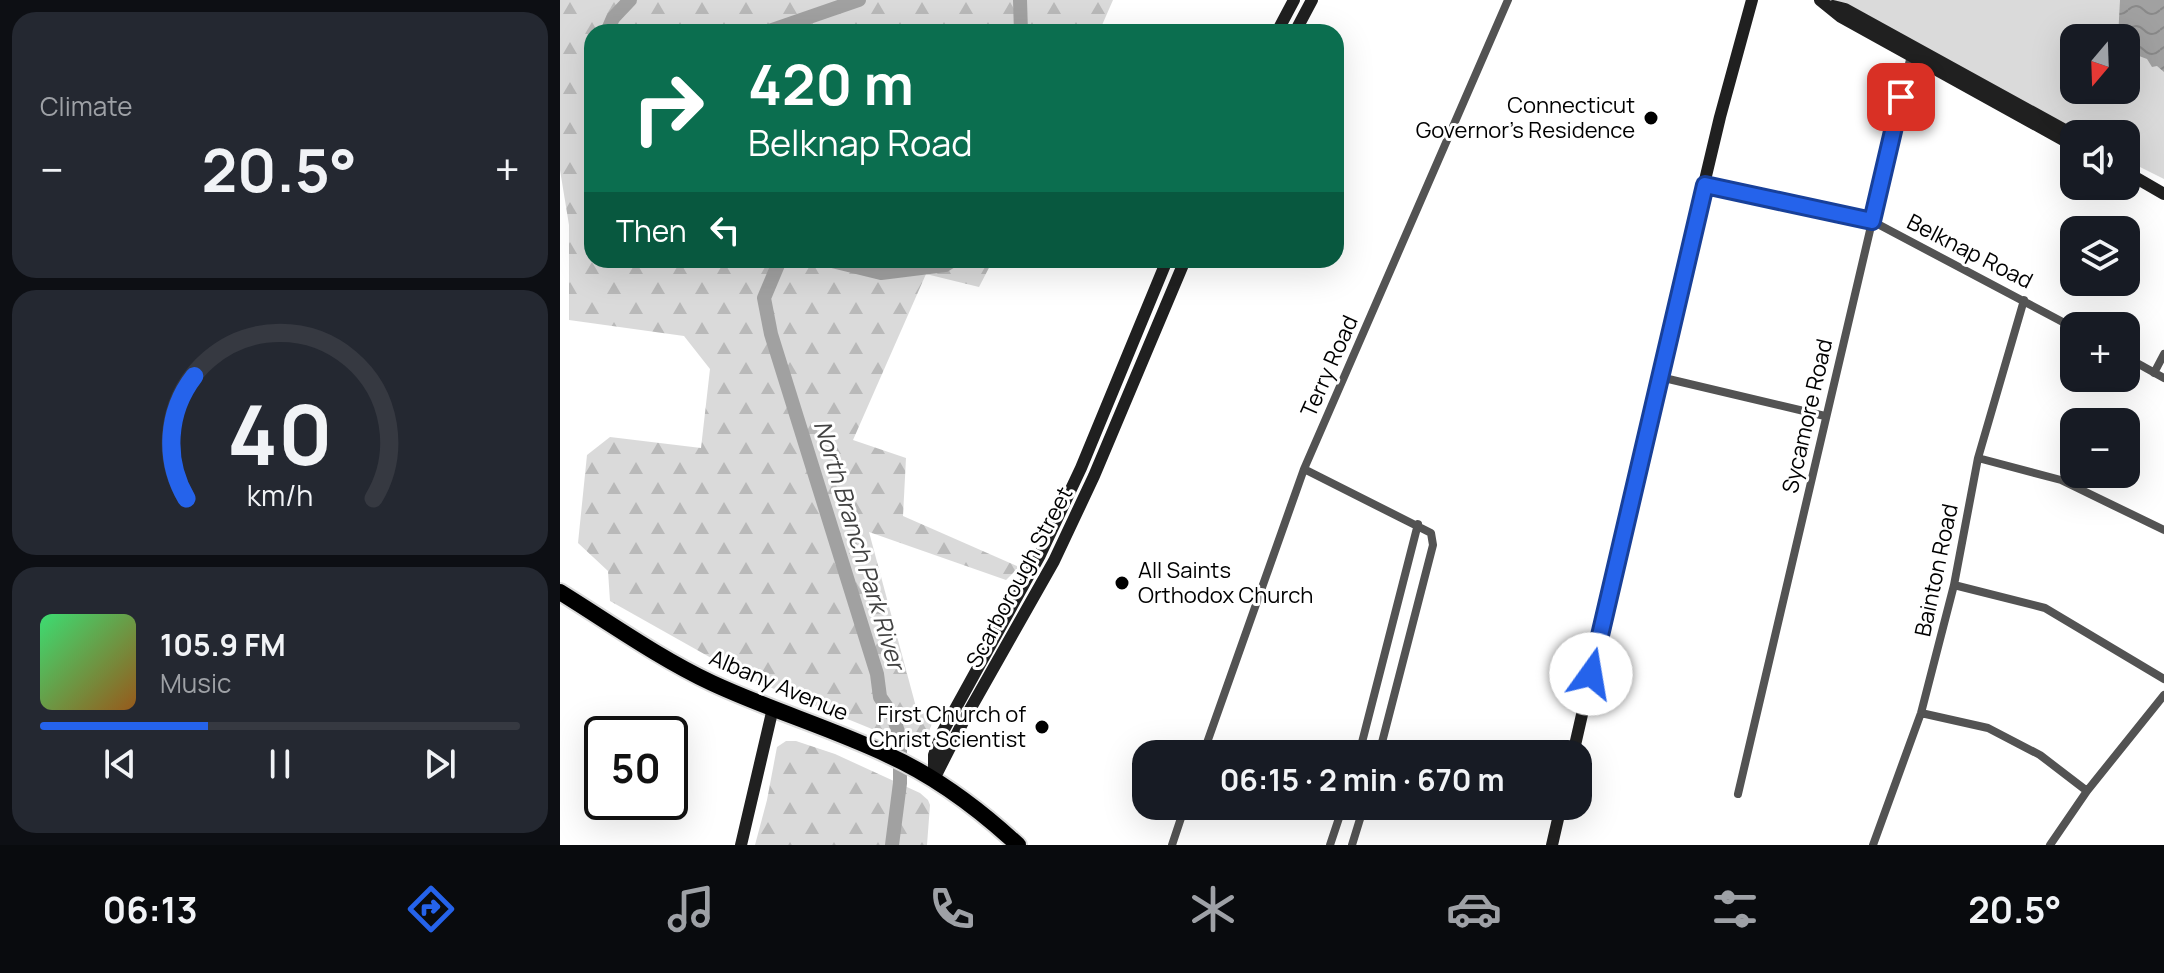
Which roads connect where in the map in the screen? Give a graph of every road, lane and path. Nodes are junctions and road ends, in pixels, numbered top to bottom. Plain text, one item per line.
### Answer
1 (1294, 0) edge
2 (1312, 0) edge
3 (1508, 0) edge
4 (1752, 0) edge
5 (1825, 3) edge
6 (1281, 24) edge
7 (1299, 24) edge
8 (1912, 51) junction
9 (2060, 128) edge
10 (2060, 138) edge
11 (2140, 172) edge
12 (2140, 180) edge
13 (1705, 185) junction
14 (2164, 185) edge
15 (2164, 194) edge
16 (1872, 221) junction
17 (1164, 268) edge
18 (1182, 268) edge
19 (2024, 300) junction
20 (2060, 320) edge
21 (1136, 333) junction
22 (1151, 339) junction
23 (2164, 354) edge
24 (2140, 365) edge
25 (2154, 373) junction
26 (1660, 377) junction
27 (2164, 378) edge
28 (1825, 416) junction
29 (1978, 458) junction
30 (1081, 468) junction
31 (1304, 469) junction
32 (1094, 476) junction
33 (1418, 524) junction
34 (2164, 530) edge
35 (1040, 555) junction
36 (1054, 561) junction
37 (1954, 585) junction
38 (560, 592) edge
39 (2164, 679) edge
40 (2164, 695) edge
41 (773, 708) junction
42 (1921, 713) junction
43 (1208, 740) edge
44 (1363, 740) edge
45 (1383, 740) edge
46 (1576, 740) edge
47 (934, 779) junction
48 (2087, 791) junction
49 (1738, 794) dead end
50 (1180, 820) edge
51 (1338, 820) edge
52 (1360, 820) edge
53 (1558, 820) edge
54 (741, 845) edge
55 (1018, 845) edge
56 (1172, 845) edge
57 (1330, 845) edge
58 (1352, 845) edge
59 (1552, 845) edge
60 (1873, 845) edge
61 (2050, 845) edge

1 - 6 main road
2 - 7 main road
3 - 31 street, Terry Road
4 - 13 main road
5 - 8 main road
8 - 9 main road
8 - 10 main road
8 - 16 street, Sycamore Road
11 - 14 main road
12 - 15 main road
13 - 16 street, Belknap Road
13 - 26 main road
16 - 19 street, Belknap Road
16 - 28 street, Sycamore Road
17 - 21 main road, Scarborough Street
18 - 22 main road, Scarborough Street
19 - 20 street, Belknap Road
19 - 29 street, Bainton Road
21 - 22 main road
21 - 30 main road, Scarborough Street
22 - 32 main road, Scarborough Street
23 - 25 street
24 - 25 street
25 - 27 street
26 - 28 street
26 - 46 main road
28 - 49 street, Sycamore Road
29 - 34 street
29 - 37 street, Bainton Road
30 - 32 main road
30 - 35 main road, Scarborough Street
31 - 33 street
31 - 43 street, Terry Road
32 - 36 main road, Scarborough Street
33 - 44 street
33 - 45 street
35 - 36 main road
35 - 47 main road, Scarborough Street
36 - 47 main road, Scarborough Street
37 - 39 street
37 - 42 street, Bainton Road
38 - 41 highway, Albany Avenue
40 - 48 street
41 - 47 highway, Albany Avenue
41 - 54 main road
42 - 48 street
42 - 60 street, Bainton Road
47 - 55 highway, Albany Avenue
48 - 61 street
50 - 56 street
51 - 57 street
52 - 58 street
53 - 59 main road

